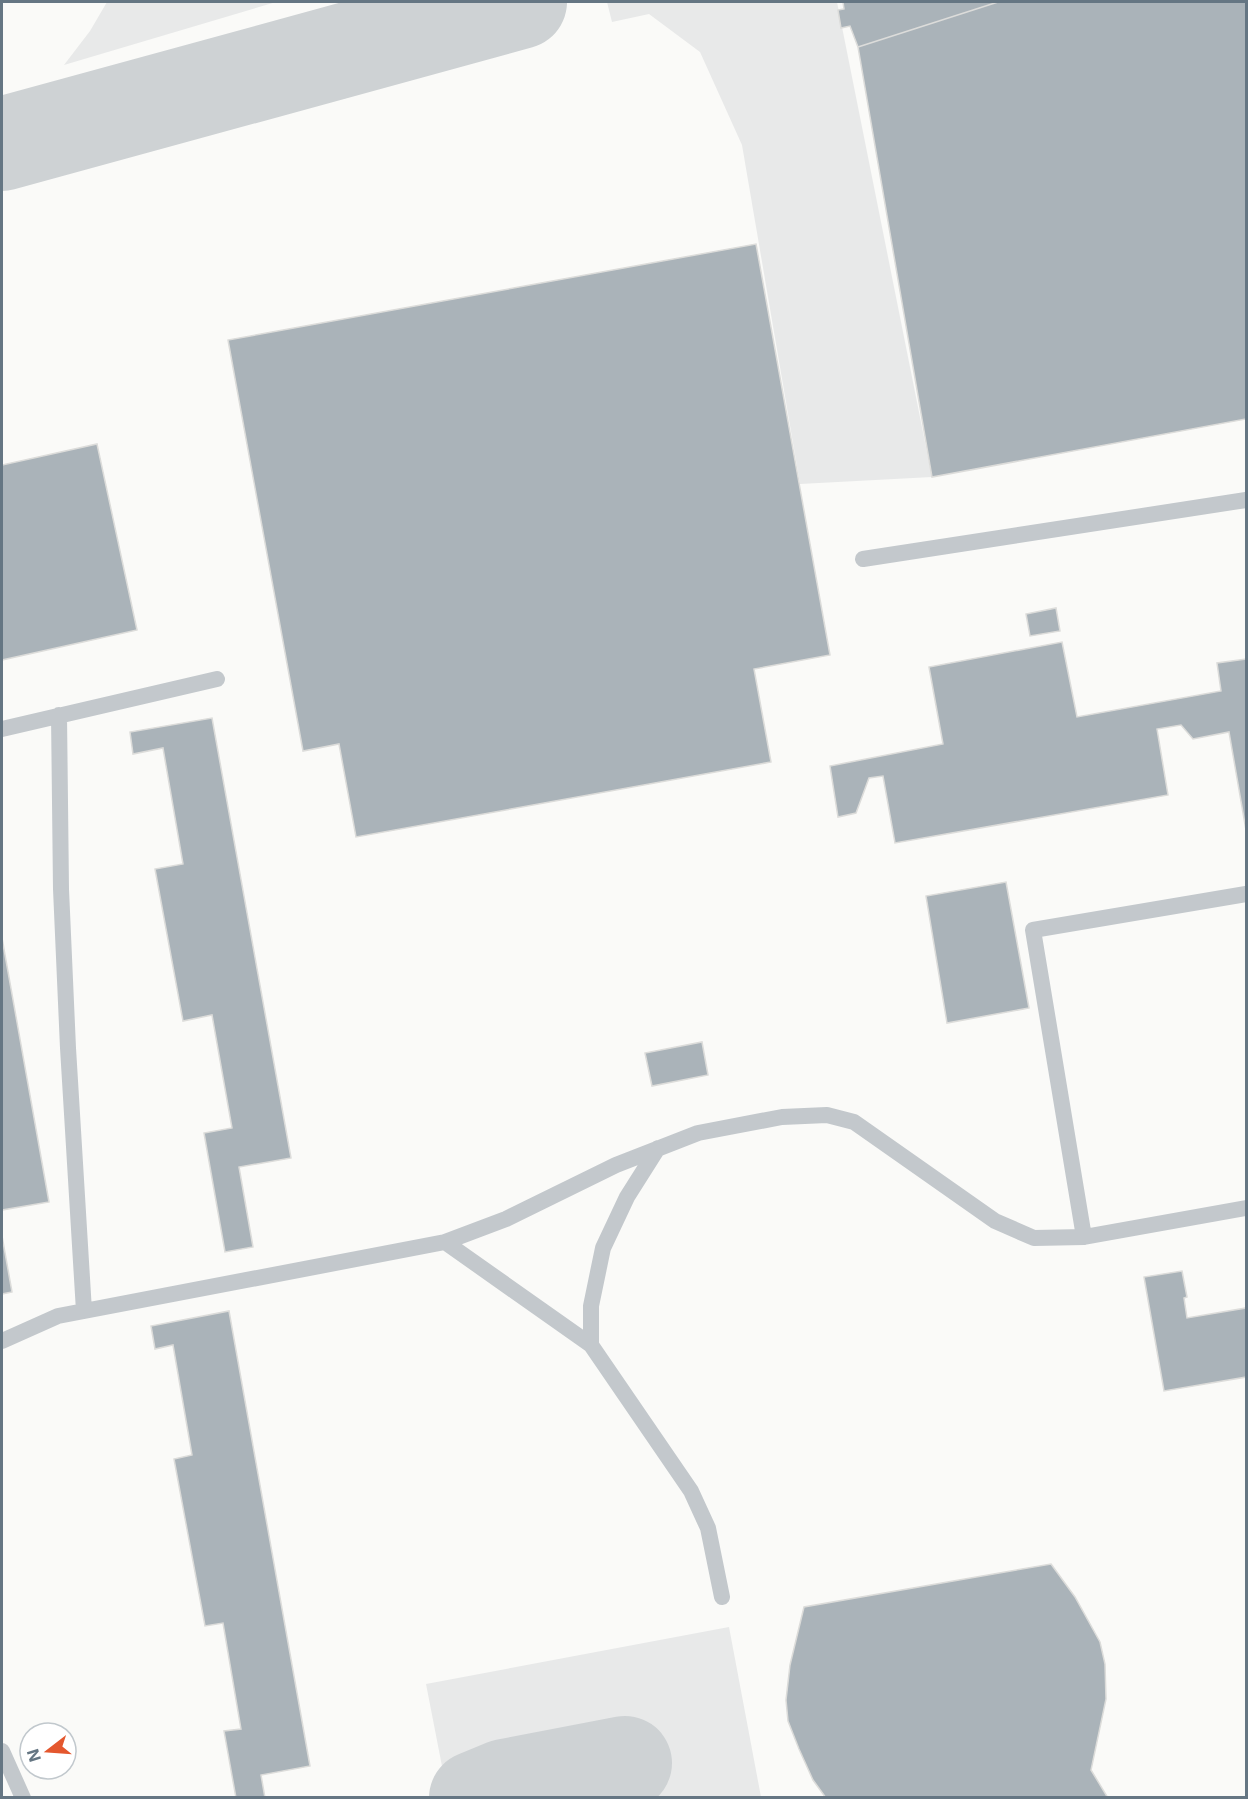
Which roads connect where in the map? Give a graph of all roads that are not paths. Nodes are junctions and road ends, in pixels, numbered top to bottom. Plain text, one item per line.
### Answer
1 (1246, 500) edge
2 (863, 559) dead end
3 (217, 679) dead end
4 (59, 715) junction
5 (2, 729) edge
6 (1246, 894) edge
7 (658, 1149) junction
8 (1246, 1208) edge
9 (1084, 1237) junction
10 (445, 1242) junction
11 (84, 1311) junction
12 (2, 1341) edge
13 (591, 1345) junction
14 (722, 1598) dead end
15 (2, 1751) edge
16 (23, 1797) edge

1 - 2 lane
3 - 4 lane
4 - 5 lane
4 - 11 lane
6 - 9 lane
7 - 9 lane
7 - 10 lane
7 - 13 lane
8 - 9 lane
10 - 11 lane
10 - 13 lane
11 - 12 lane
13 - 14 lane
15 - 16 lane

